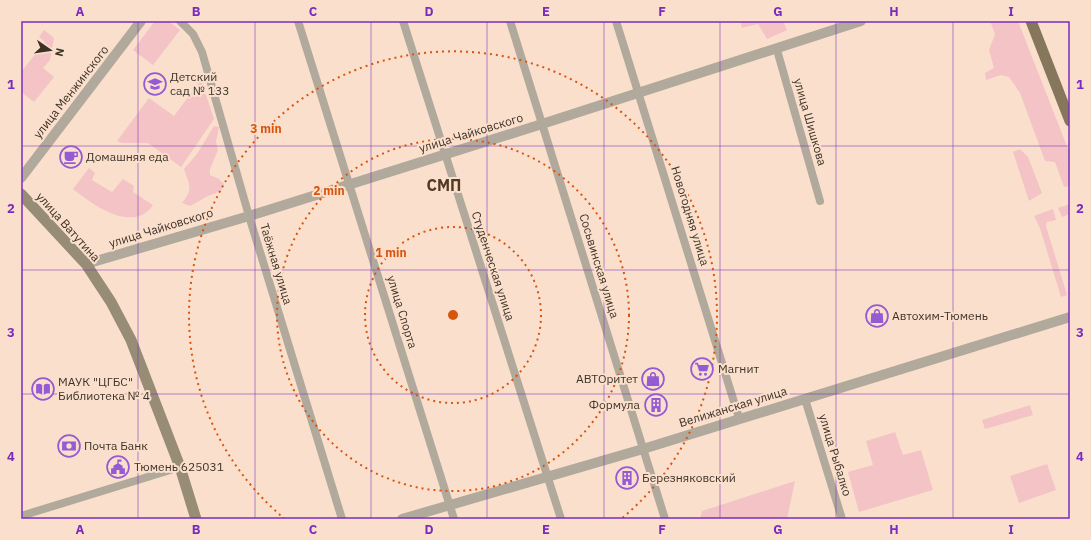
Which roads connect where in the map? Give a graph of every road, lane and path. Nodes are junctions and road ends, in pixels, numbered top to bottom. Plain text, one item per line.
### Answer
1 (142, 21) edge
2 (180, 21) edge
3 (299, 21) edge
4 (403, 21) edge
5 (510, 21) edge
6 (616, 21) edge
7 (861, 21) edge
8 (1031, 21) edge
9 (777, 50) junction
10 (639, 94) junction
11 (1070, 121) edge
12 (542, 124) junction
13 (445, 154) junction
14 (21, 178) edge
15 (350, 184) junction
16 (21, 194) edge
17 (820, 202) dead end
18 (249, 216) junction
19 (86, 264) junction
20 (1070, 317) edge
21 (805, 398) junction
22 (739, 418) junction
23 (643, 449) junction
24 (180, 466) junction
25 (548, 477) junction
26 (449, 505) junction
27 (21, 516) edge
28 (196, 519) edge
29 (342, 519) edge
30 (402, 519) edge
31 (454, 519) edge
32 (560, 519) edge
33 (665, 519) edge
34 (842, 519) edge

1 - 14 street, улица Менжинского
2 - 18 street, Таёжная улица
3 - 15 street, улица Спорта
4 - 13 street, Студенческая улица
5 - 12 street, Сосьвинская улица
6 - 10 street, Новогодняя улица
7 - 9 street, улица Чайковского
8 - 11 main road
9 - 10 street, улица Чайковского
9 - 17 street, улица Шишкова
10 - 12 street, улица Чайковского
10 - 22 street, Новогодняя улица
12 - 13 street, улица Чайковского
12 - 23 street, Сосьвинская улица
13 - 15 street, улица Чайковского
13 - 25 street, Студенческая улица
15 - 18 street, улица Чайковского
15 - 26 street, улица Спорта
16 - 19 main road, улица Ватутина
18 - 19 street, улица Чайковского
18 - 29 street, Таёжная улица
19 - 24 main road, улица Ватутина
20 - 21 street, Велижанская улица
21 - 22 street, Велижанская улица
21 - 34 street, улица Рыбалко
22 - 23 street, Велижанская улица
23 - 25 street, Велижанская улица
23 - 33 street, Сосьвинская улица
24 - 27 street
24 - 28 main road, улица Ватутина
25 - 26 street, Велижанская улица
25 - 32 street, Студенческая улица
26 - 30 street, Велижанская улица
26 - 31 street, улица Спорта

